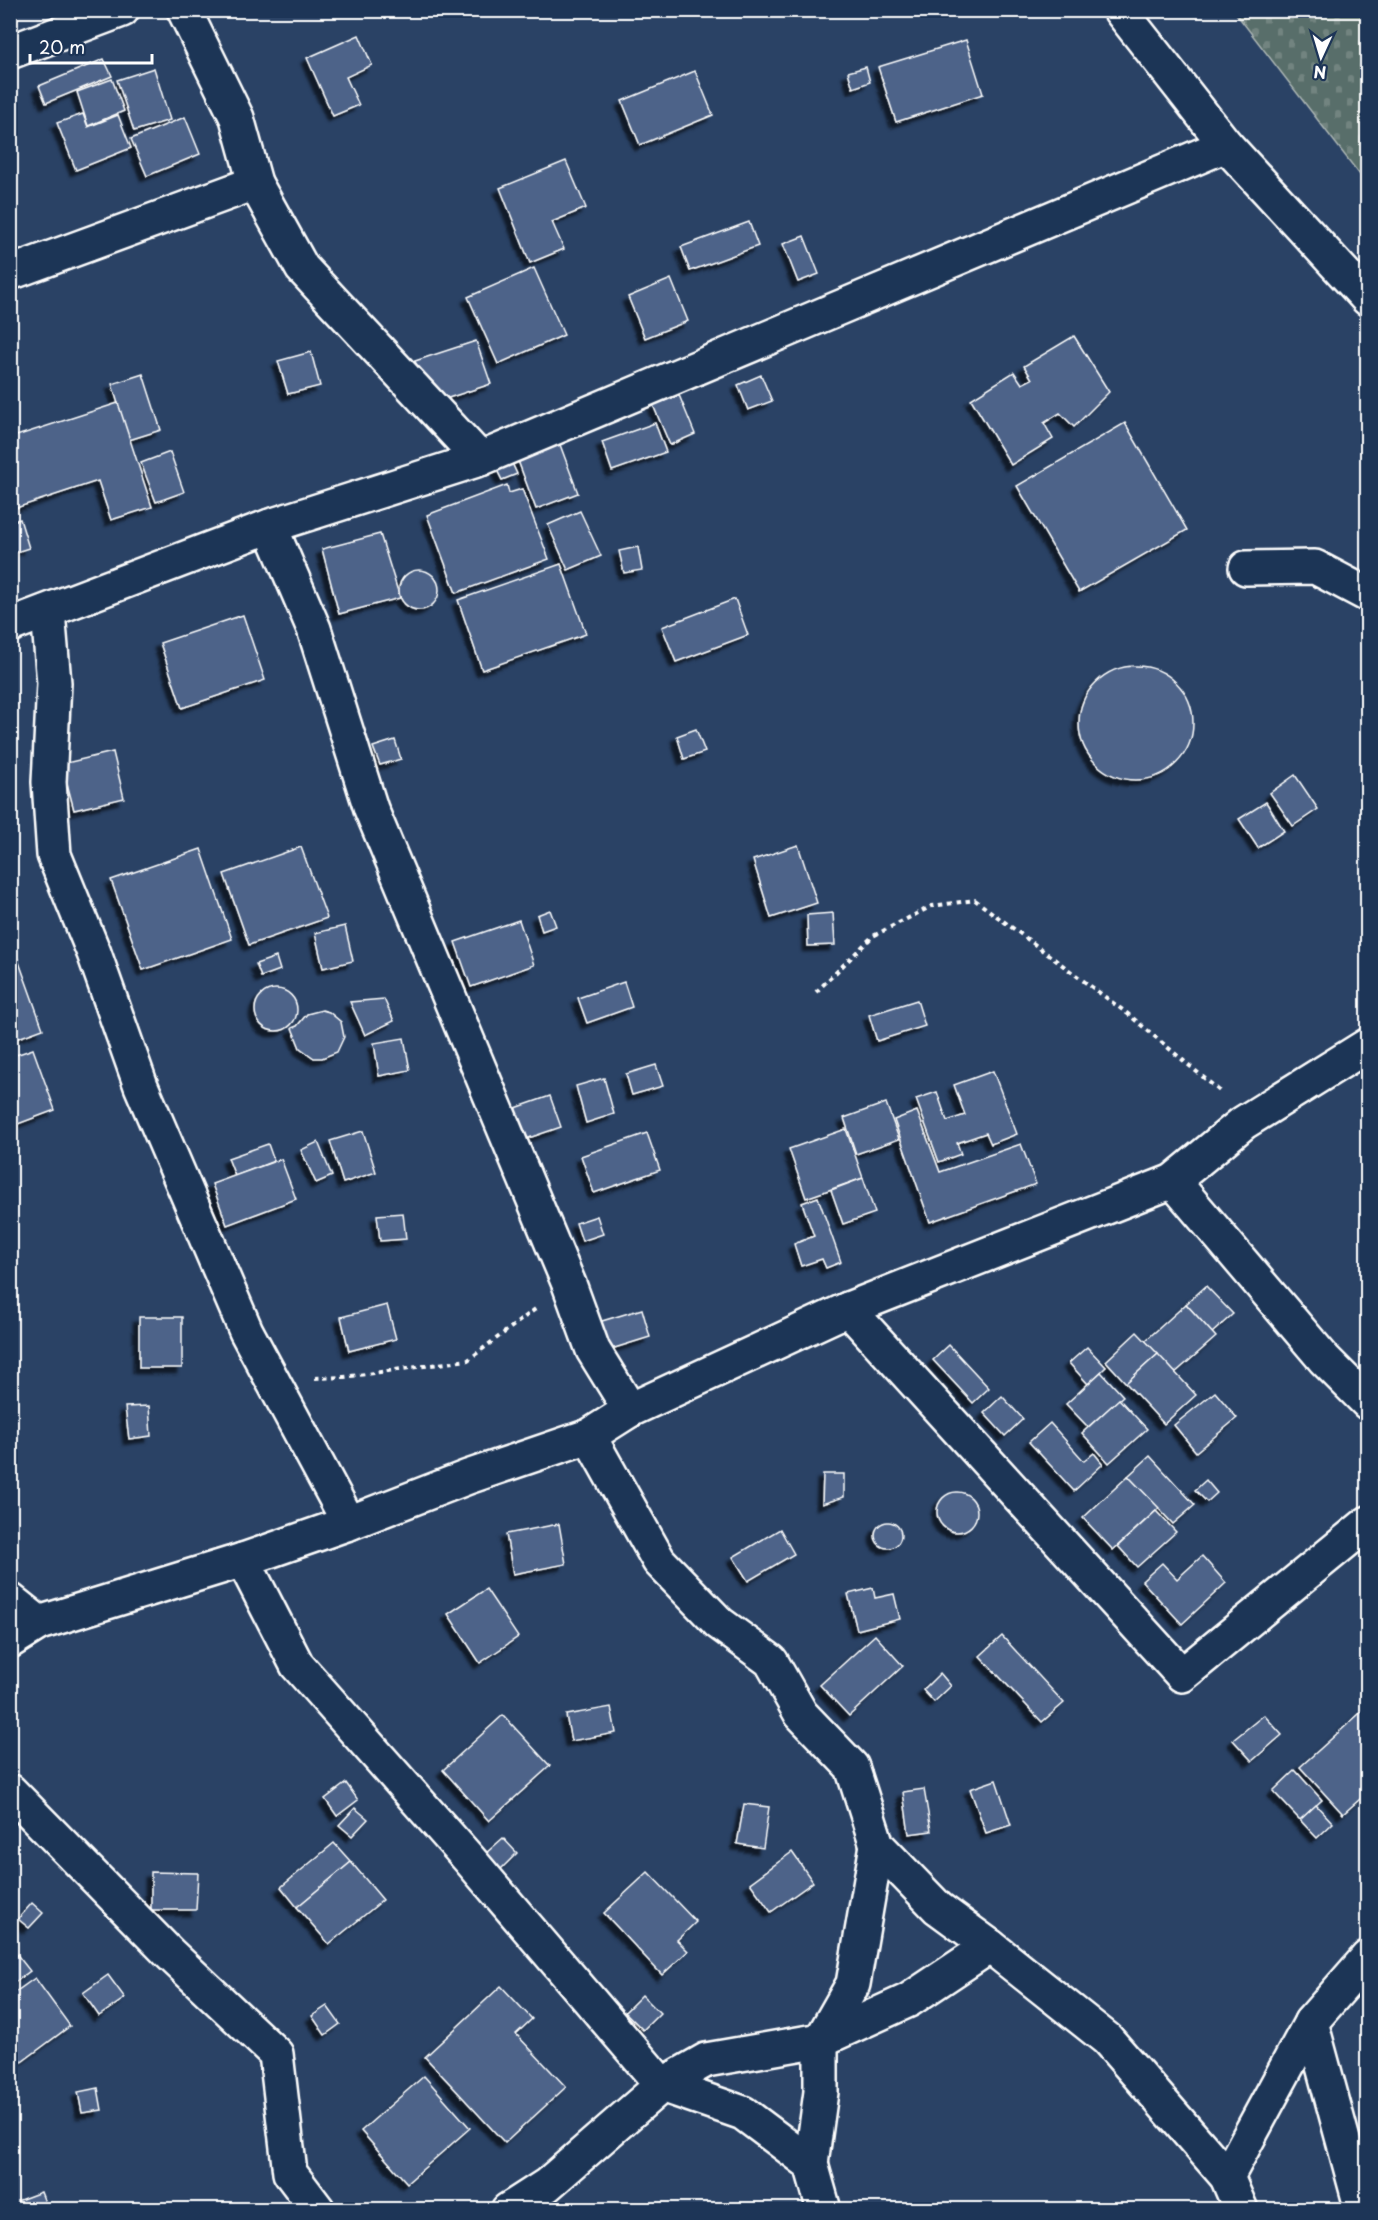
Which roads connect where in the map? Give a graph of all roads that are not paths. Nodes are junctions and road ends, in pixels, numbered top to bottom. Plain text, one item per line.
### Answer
1 (122, 10) edge
2 (184, 10) edge
3 (1120, 10) edge
4 (10, 52) edge
5 (1226, 145) junction
6 (255, 183) junction
7 (10, 273) edge
8 (1368, 299) edge
9 (480, 459) junction
10 (270, 526) junction
11 (1246, 568) dead end
12 (1368, 595) edge
13 (48, 612) junction
14 (10, 625) edge
15 (1368, 1045) edge
16 (1173, 1181) junction
17 (848, 1308) junction
18 (1368, 1403) edge
19 (630, 1410) junction
20 (589, 1436) junction
21 (349, 1523) junction
22 (1368, 1523) edge
23 (243, 1560) junction
24 (10, 1600) edge
25 (39, 1623) junction
26 (10, 1641) edge
27 (10, 1791) edge
28 (877, 1845) junction
29 (990, 1946) junction
30 (1368, 1957) edge
31 (1311, 2022) junction
32 (821, 2040) junction
33 (663, 2085) junction
34 (811, 2164) junction
35 (1227, 2177) junction
36 (318, 2210) edge
37 (508, 2210) edge
38 (824, 2210) edge
39 (1241, 2210) edge
40 (1362, 2210) edge

1 - 4 main road
2 - 6 main road
3 - 5 main road
5 - 8 main road
5 - 9 main road
6 - 7 main road
6 - 9 main road
9 - 10 main road
10 - 13 main road
10 - 19 main road
11 - 12 main road
13 - 14 main road
13 - 21 main road
15 - 16 main road
16 - 17 main road
16 - 18 main road
17 - 19 main road
17 - 22 main road
19 - 20 main road
20 - 21 main road
20 - 28 main road
21 - 23 main road
23 - 25 main road
23 - 33 main road
24 - 25 main road
25 - 26 main road
27 - 36 main road
28 - 29 main road
28 - 32 main road
29 - 32 main road
29 - 35 main road
30 - 31 main road
31 - 35 main road
31 - 40 main road
32 - 33 main road
32 - 34 main road
33 - 34 main road
33 - 37 main road
34 - 38 main road
35 - 39 main road

